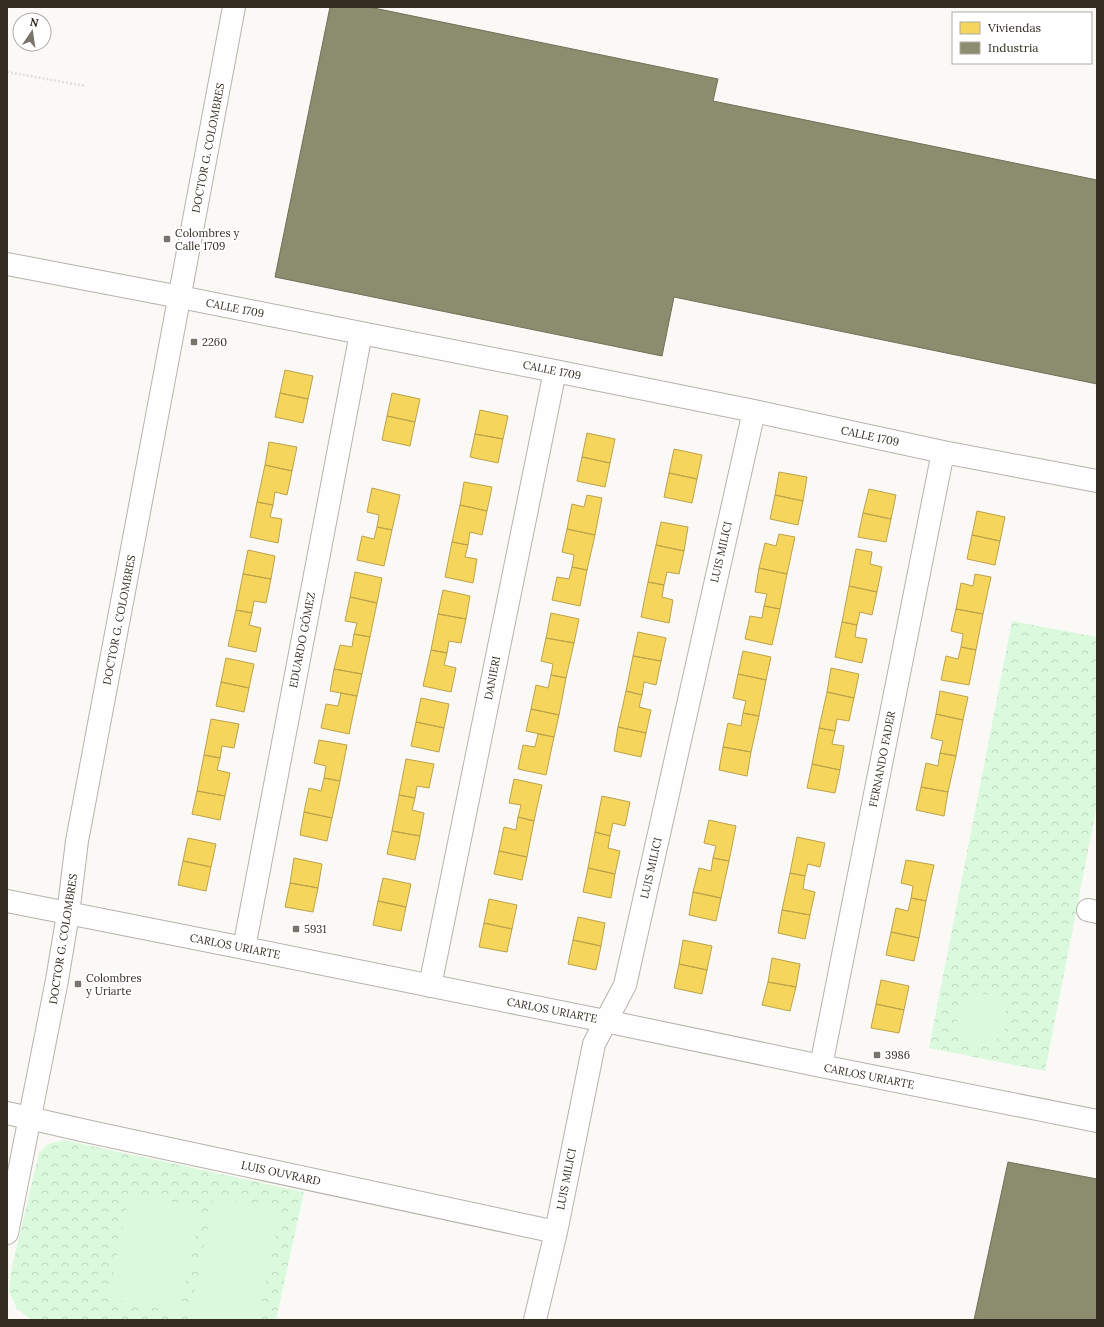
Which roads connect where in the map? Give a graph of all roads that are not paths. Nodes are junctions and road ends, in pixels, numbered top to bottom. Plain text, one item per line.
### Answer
1 (234, 7) edge
2 (7, 264) edge
3 (180, 296) junction
4 (361, 333) junction
5 (555, 370) junction
6 (754, 411) junction
7 (943, 452) junction
8 (1097, 481) edge
9 (7, 901) edge
10 (68, 914) junction
11 (244, 948) junction
12 (430, 986) junction
13 (605, 1021) junction
14 (821, 1066) junction
15 (7, 1112) edge
16 (30, 1117) junction
17 (1097, 1121) edge
18 (556, 1232) junction
19 (7, 1233) edge
20 (535, 1320) edge

1 - 3 street, DOCTOR G. COLOMBRES
2 - 3 street, CALLE 1709
3 - 4 street, CALLE 1709
3 - 10 street, DOCTOR G. COLOMBRES
4 - 5 street, CALLE 1709
4 - 11 street, EDUARDO GÓMEZ
5 - 6 street, CALLE 1709
5 - 12 street, DANIERI
6 - 7 street, CALLE 1709
6 - 13 street, LUIS MILICI
7 - 8 street, CALLE 1709
7 - 14 street, FERNANDO FADER
9 - 10 street, CARLOS URIARTE
10 - 11 street, CARLOS URIARTE
10 - 16 street, DOCTOR G. COLOMBRES
11 - 12 street, CARLOS URIARTE
12 - 13 street, CARLOS URIARTE
13 - 14 street, CARLOS URIARTE
13 - 18 street, LUIS MILICI
14 - 17 street, CARLOS URIARTE
15 - 16 street, LUIS OUVRARD
16 - 18 street, LUIS OUVRARD
16 - 19 street, DOCTOR G. COLOMBRES
18 - 20 street, LUIS MILICI

